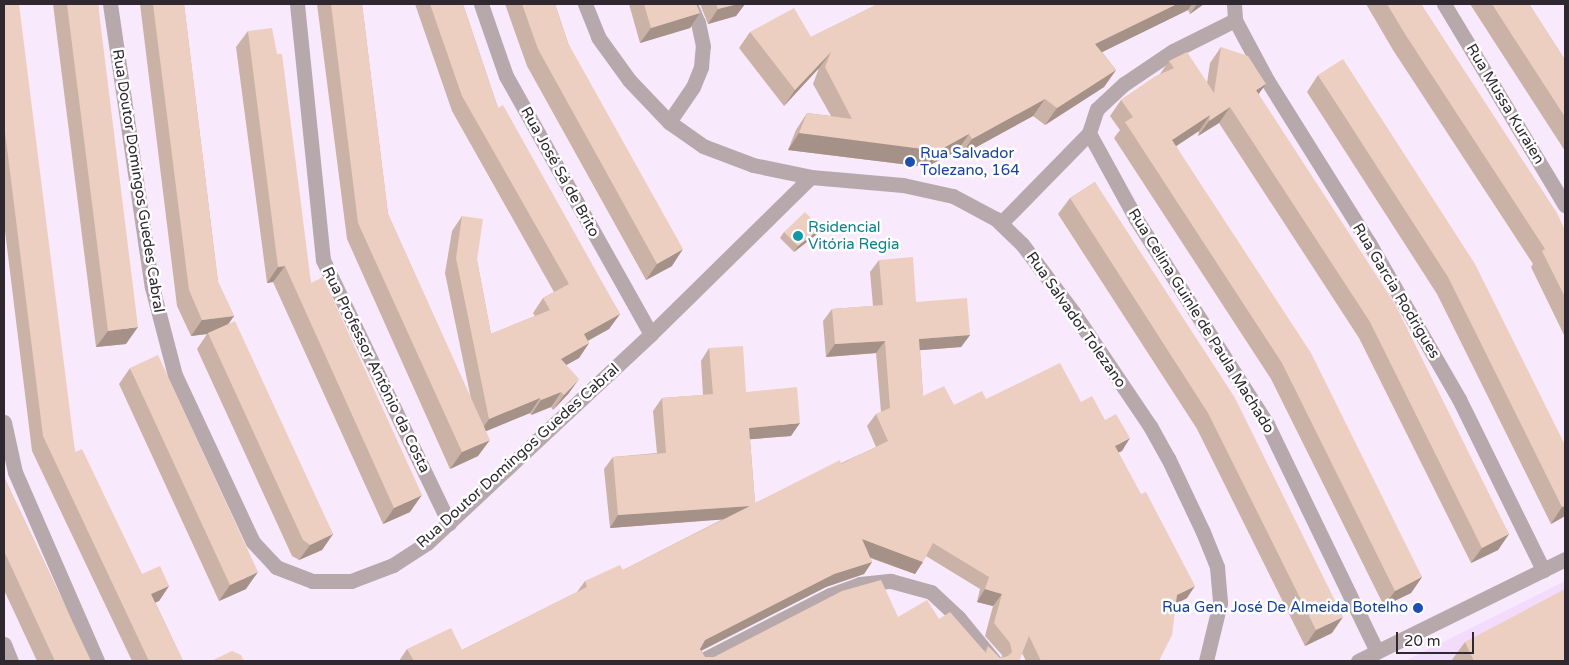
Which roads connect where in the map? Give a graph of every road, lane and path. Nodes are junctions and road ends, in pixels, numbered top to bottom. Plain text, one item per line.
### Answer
1 (110, 4) edge
2 (296, 4) edge
3 (480, 4) edge
4 (585, 4) edge
5 (690, 4) edge
6 (1234, 4) edge
7 (1444, 4) edge
8 (1235, 20) junction
9 (669, 122) junction
10 (1089, 133) junction
11 (810, 177) junction
12 (1565, 205) edge
13 (1001, 223) junction
14 (651, 334) junction
15 (4, 422) edge
16 (449, 523) junction
17 (1565, 558) edge
18 (1543, 570) junction
19 (4, 644) edge
20 (1377, 652) junction
21 (12, 661) edge
22 (97, 661) edge
23 (701, 661) edge
24 (994, 661) edge
25 (1206, 661) edge
26 (1358, 661) edge

1 - 16 street, Rua Doutor Domingos Guedes Cabral
2 - 16 street, Rua Professor Antônio da Costa
3 - 14 street, Rua José Sá de Brito
4 - 9 street, Rua Salvador Tolezano
5 - 9 street
6 - 8 street
7 - 12 street, Rua Mussa Kuraien
8 - 10 street
8 - 18 street, Rua Garcia Rodrigues
9 - 11 street, Rua Salvador Tolezano
10 - 13 street
10 - 20 street, Rua Celina Guinle de Paula Machado
11 - 13 street, Rua Salvador Tolezano
11 - 14 street, Rua Doutor Domingos Guedes Cabral
13 - 25 street, Rua Salvador Tolezano
14 - 16 street, Rua Doutor Domingos Guedes Cabral
15 - 22 street
17 - 18 street
18 - 20 street
19 - 21 street
20 - 26 street
23 - 24 street

